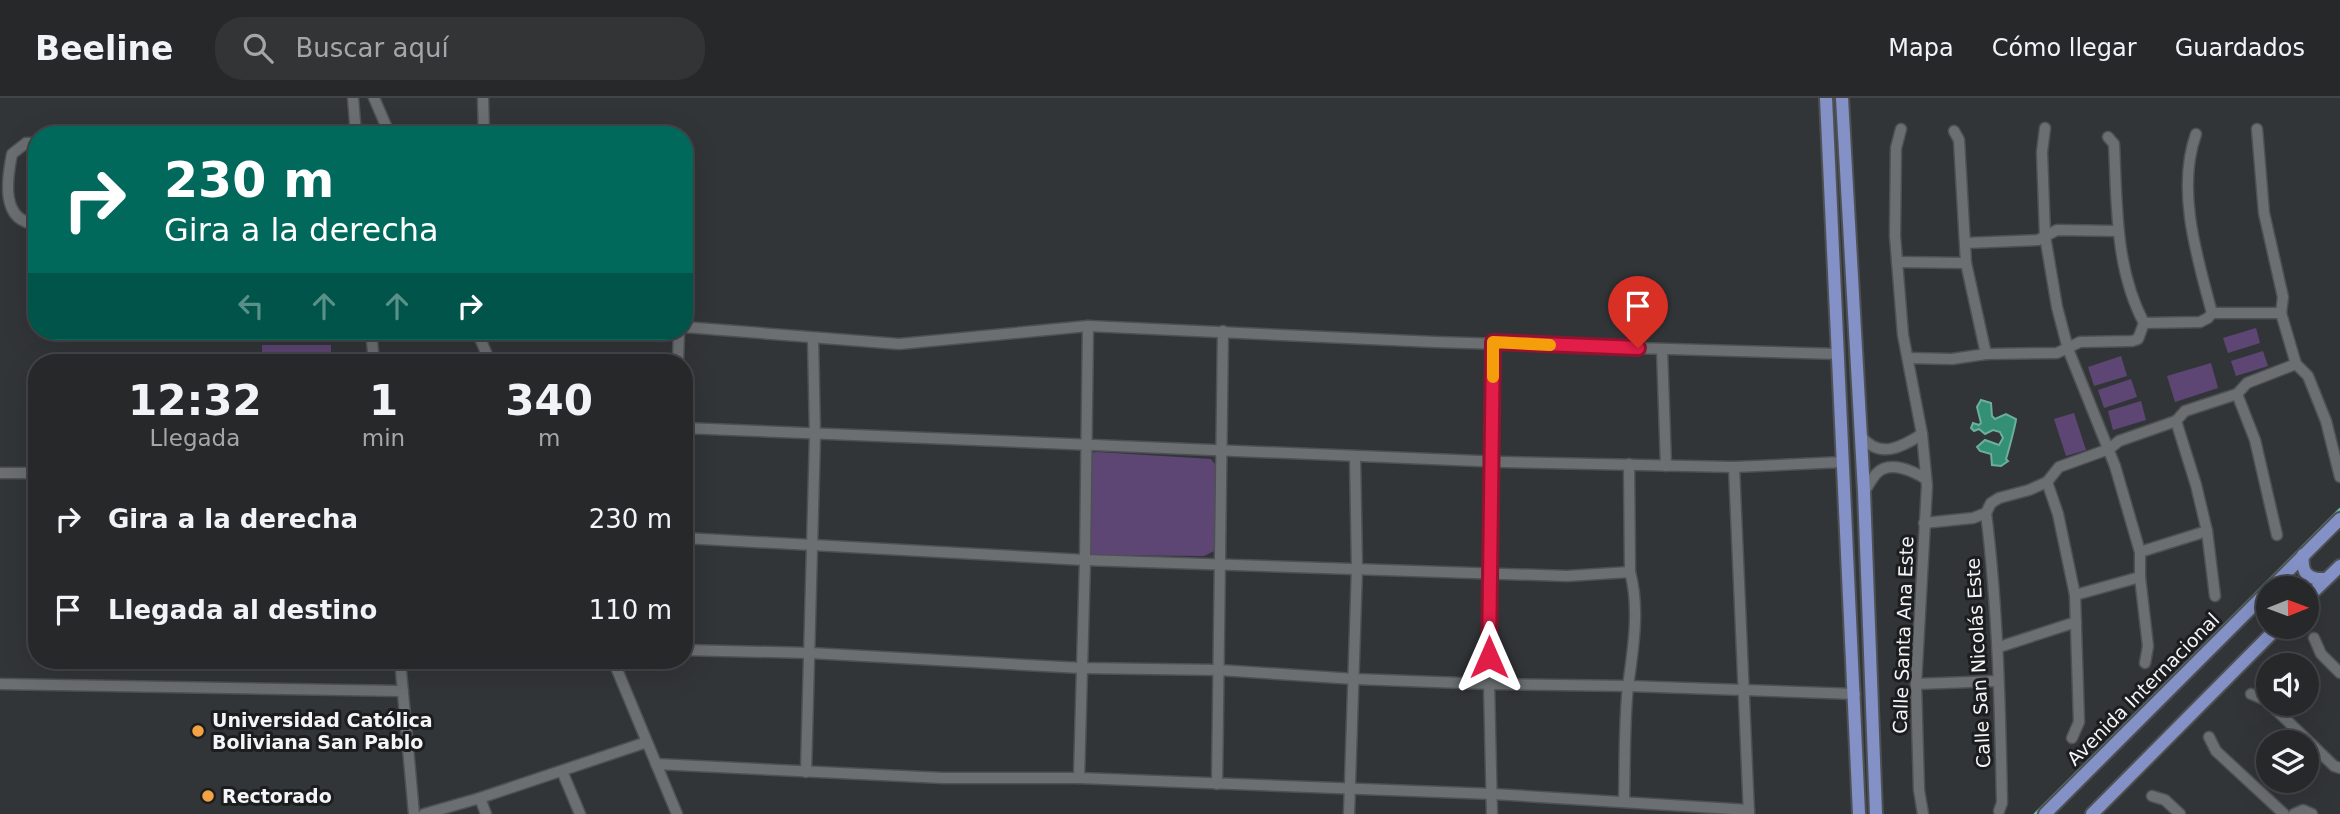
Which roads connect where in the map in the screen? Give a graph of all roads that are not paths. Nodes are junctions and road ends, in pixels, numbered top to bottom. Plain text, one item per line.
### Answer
1 (353, 98) edge
2 (374, 98) edge
3 (483, 98) edge
4 (1829, 98) edge
5 (1842, 98) edge
6 (355, 126) edge
7 (386, 126) edge
8 (484, 126) edge
9 (2045, 128) dead end
10 (1901, 129) dead end
11 (2257, 129) dead end
12 (1955, 131) dead end
13 (2196, 134) dead end
14 (2108, 137) dead end
15 (28, 143) edge
16 (4, 176) edge
17 (4, 198) edge
18 (28, 224) edge
19 (2118, 231) junction
20 (2045, 236) junction
21 (1965, 243) junction
22 (1897, 262) junction
23 (1966, 263) junction
24 (2212, 313) junction
25 (2281, 313) junction
26 (2144, 323) junction
27 (1088, 326) junction
28 (693, 328) edge
29 (1223, 331) junction
30 (813, 338) junction
31 (1493, 342) junction
32 (1662, 349) junction
33 (2068, 349) junction
34 (1838, 354) junction
35 (1986, 354) junction
36 (1908, 358) junction
37 (2296, 364) junction
38 (1839, 369) junction
39 (1858, 369) junction
40 (2237, 394) junction
41 (2176, 421) junction
42 (693, 428) edge
43 (816, 435) junction
44 (1922, 435) junction
45 (1861, 436) junction
46 (1087, 446) junction
47 (2109, 449) junction
48 (1223, 450) junction
49 (1355, 456) junction
50 (1492, 461) junction
51 (1843, 462) junction
52 (1629, 464) junction
53 (1666, 466) junction
54 (1734, 467) junction
55 (0, 473) edge
56 (28, 473) edge
57 (2340, 477) edge
58 (1926, 479) junction
59 (2047, 482) junction
60 (1864, 492) junction
61 (1986, 513) junction
62 (2340, 519) edge
63 (1924, 523) junction
64 (2207, 531) junction
65 (2277, 535) dead end
66 (693, 538) edge
67 (812, 544) junction
68 (1848, 552) junction
69 (1866, 552) junction
70 (2140, 552) junction
71 (2303, 555) junction
72 (1085, 560) junction
73 (1219, 563) junction
74 (2340, 566) edge
75 (1357, 568) junction
76 (1630, 572) junction
77 (1490, 574) junction
78 (2284, 576) edge
79 (2140, 577) junction
80 (2325, 579) junction
81 (2319, 585) edge
82 (2075, 595) junction
83 (2215, 596) dead end
84 (2256, 604) edge
85 (2077, 622) junction
86 (2266, 639) edge
87 (2314, 639) edge
88 (1998, 647) junction
89 (693, 650) edge
90 (810, 653) junction
91 (2144, 663) dead end
92 (1081, 668) junction
93 (401, 669) edge
94 (617, 669) edge
95 (1219, 670) junction
96 (2340, 673) edge
97 (1355, 679) junction
98 (1997, 681) junction
99 (0, 684) edge
100 (1489, 684) junction
101 (1916, 684) junction
102 (1629, 686) junction
103 (1742, 689) junction
104 (403, 691) junction
105 (1855, 694) junction
106 (2251, 694) dead end
107 (2256, 696) edge
108 (2283, 716) edge
109 (2209, 737) dead end
110 (2072, 738) dead end
111 (647, 742) junction
112 (656, 764) junction
113 (2340, 768) edge
114 (562, 771) junction
115 (806, 772) junction
116 (1079, 778) junction
117 (1217, 784) junction
118 (1350, 788) junction
119 (1493, 794) junction
120 (2152, 796) dead end
121 (480, 798) junction
122 (1623, 801) junction
123 (1999, 811) dead end
124 (1749, 812) edge
125 (414, 814) edge
126 (424, 814) edge
127 (486, 814) edge
128 (580, 814) edge
129 (677, 814) edge
130 (1349, 814) edge
131 (1492, 814) edge
132 (1859, 814) edge
133 (1876, 814) edge
134 (1923, 814) edge
135 (2045, 814) edge
136 (2092, 814) edge
137 (2180, 814) edge
138 (2284, 814) edge
139 (2294, 814) edge
140 (2312, 814) edge

1 - 6 street
2 - 7 street
3 - 8 street
4 - 34 main road
5 - 39 main road
9 - 20 street
10 - 22 street, Calle Santa Ana Este
11 - 25 street
12 - 21 street
13 - 24 street
14 - 19 street
15 - 16 street
16 - 17 street
17 - 18 street
19 - 20 street
19 - 26 street
20 - 21 street
20 - 33 street
21 - 23 street
22 - 23 street
22 - 36 street, Calle Santa Ana Este
23 - 35 street
24 - 25 street
24 - 26 street
25 - 37 street
26 - 33 street
27 - 29 street
27 - 30 street
27 - 46 street
28 - 30 street
29 - 31 street
29 - 48 street
30 - 43 street
31 - 32 street
31 - 50 street
32 - 34 street
32 - 53 street
33 - 35 street
33 - 47 street
34 - 38 main road
35 - 36 street
36 - 44 street, Calle Santa Ana Este
37 - 40 street
37 - 57 street
38 - 39 main road
38 - 51 main road
39 - 45 main road
40 - 41 street
40 - 65 street
41 - 47 street
41 - 64 street
42 - 43 street
43 - 46 street
43 - 67 street
44 - 45 street
44 - 58 street, Calle Santa Ana Este
45 - 60 main road
46 - 48 street
46 - 72 street
47 - 59 street
47 - 70 street
48 - 49 street
48 - 73 street
49 - 50 street
49 - 75 street
50 - 52 street
50 - 77 street
51 - 54 street
51 - 68 main road
52 - 53 street
52 - 76 street
53 - 54 street
54 - 103 street
55 - 56 street
58 - 60 street
58 - 63 street, Calle Santa Ana Este
59 - 61 street
59 - 82 street
60 - 69 main road
61 - 63 street
61 - 88 street, Calle San Nicolás Este
62 - 71 main road, Avenida Internacional
63 - 101 street, Calle Santa Ana Este
64 - 70 street
64 - 83 street
66 - 67 street
67 - 72 street
67 - 90 street
68 - 69 main road
68 - 105 main road
69 - 133 main road
70 - 79 street
71 - 78 main road, Avenida Internacional
71 - 80 main road
72 - 73 street
72 - 92 street
73 - 75 street
73 - 95 street
74 - 80 main road
75 - 77 street
75 - 97 street
76 - 77 street
76 - 102 street
77 - 100 street
79 - 82 street
79 - 91 street
80 - 81 main road
82 - 85 street
84 - 135 main road, Avenida Internacional
85 - 88 street
85 - 110 street
86 - 136 main road
87 - 96 street
88 - 98 street, Calle San Nicolás Este
89 - 90 street
90 - 92 street
90 - 115 street
92 - 95 street
92 - 116 street
93 - 104 street
94 - 111 street
95 - 97 street
95 - 117 street
97 - 100 street
97 - 118 street
98 - 101 street
98 - 123 street, Calle San Nicolás Este
99 - 104 street
100 - 102 street
100 - 119 street
101 - 134 street, Calle Santa Ana Este
102 - 103 street
102 - 122 street
103 - 105 street
103 - 124 street
104 - 125 street
105 - 132 main road
106 - 107 street
108 - 113 street
109 - 138 street
111 - 112 street
111 - 114 street
112 - 115 street
112 - 129 street
114 - 121 street
114 - 128 street
115 - 116 street
116 - 117 street
117 - 118 street
118 - 119 street
118 - 130 street
119 - 122 street
119 - 131 street
120 - 137 street
121 - 126 street
121 - 127 street
122 - 124 street
139 - 140 street

